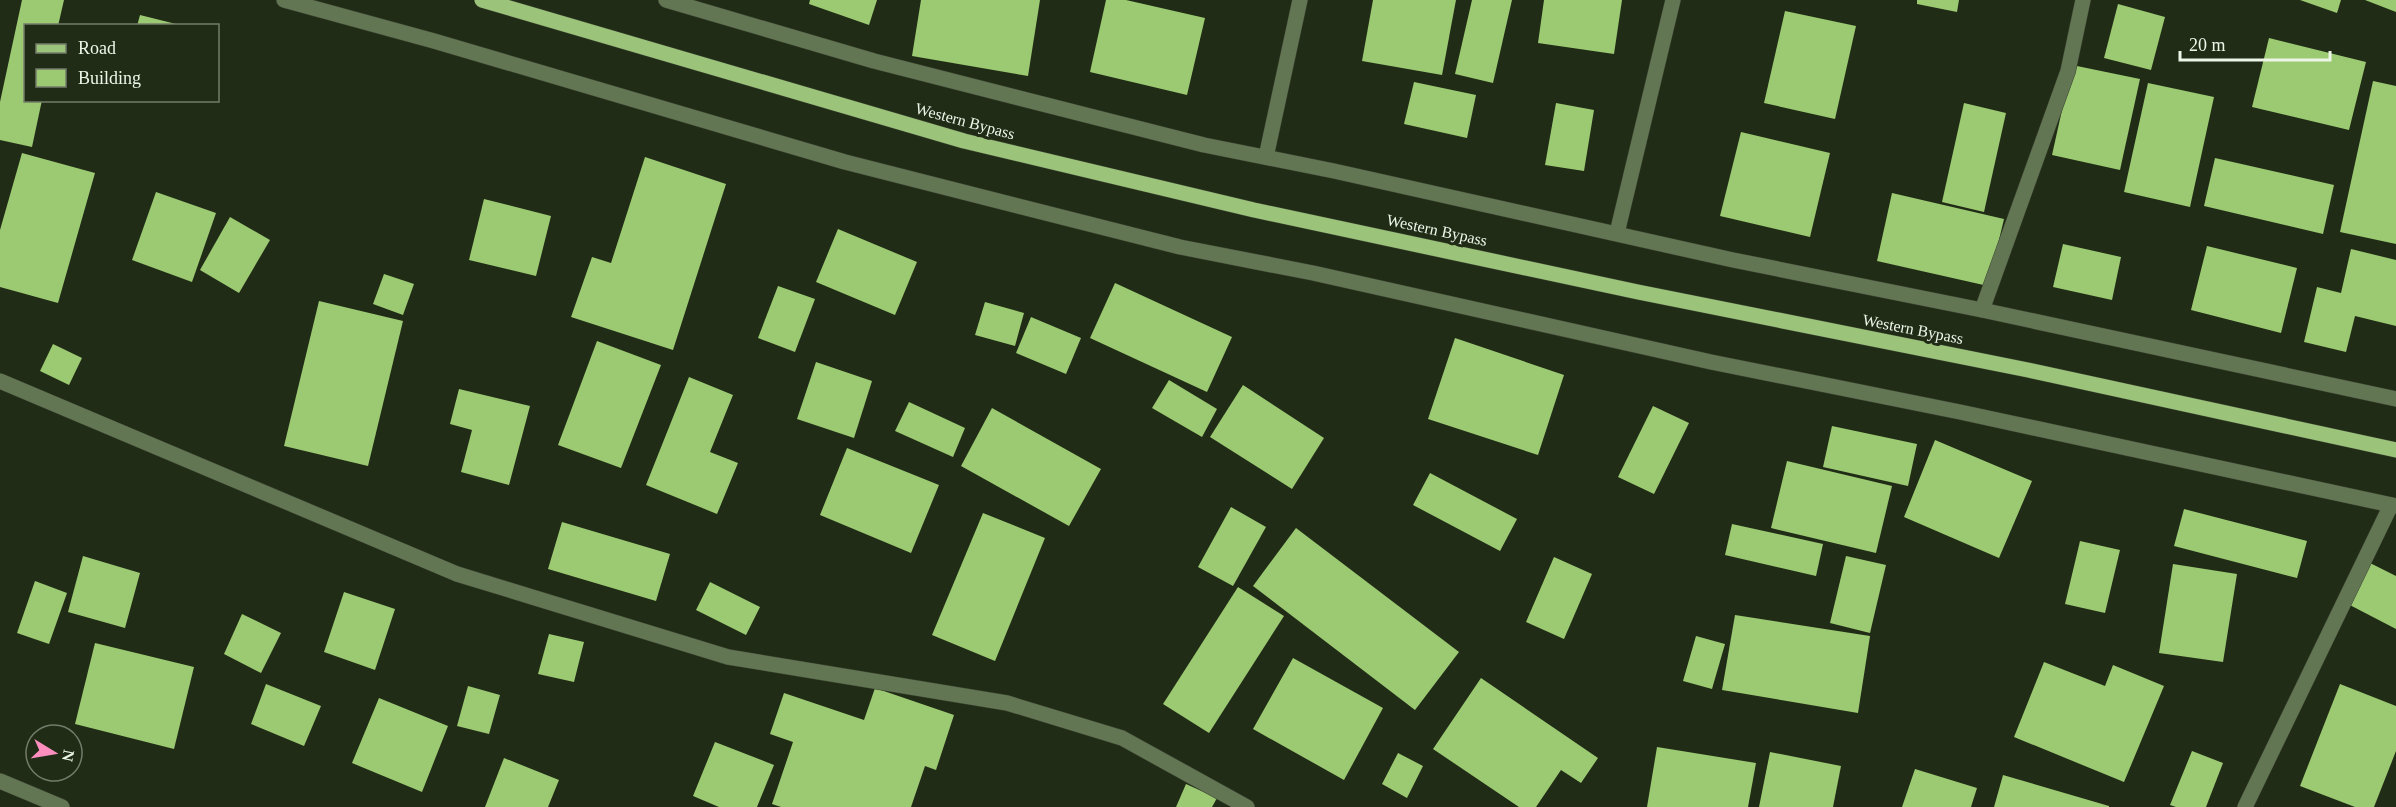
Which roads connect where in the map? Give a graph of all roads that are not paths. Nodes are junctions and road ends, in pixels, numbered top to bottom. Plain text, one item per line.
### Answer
1 (284, 0) edge
2 (482, 0) edge
3 (666, 0) edge
4 (1300, 0) edge
5 (1673, 0) edge
6 (2083, 0) edge
7 (1266, 157) junction
8 (1617, 233) junction
9 (1982, 310) junction
10 (0, 381) edge
11 (2396, 399) edge
12 (2396, 450) edge
13 (2394, 506) edge
14 (0, 781) edge
15 (62, 807) edge
16 (1247, 807) edge
17 (2245, 807) edge

1 - 13 street
2 - 12 main road, Western Bypass
3 - 7 street
4 - 7 street
5 - 8 street
6 - 9 street
7 - 8 street
8 - 9 street
9 - 11 street
10 - 16 street
13 - 17 street
14 - 15 street

